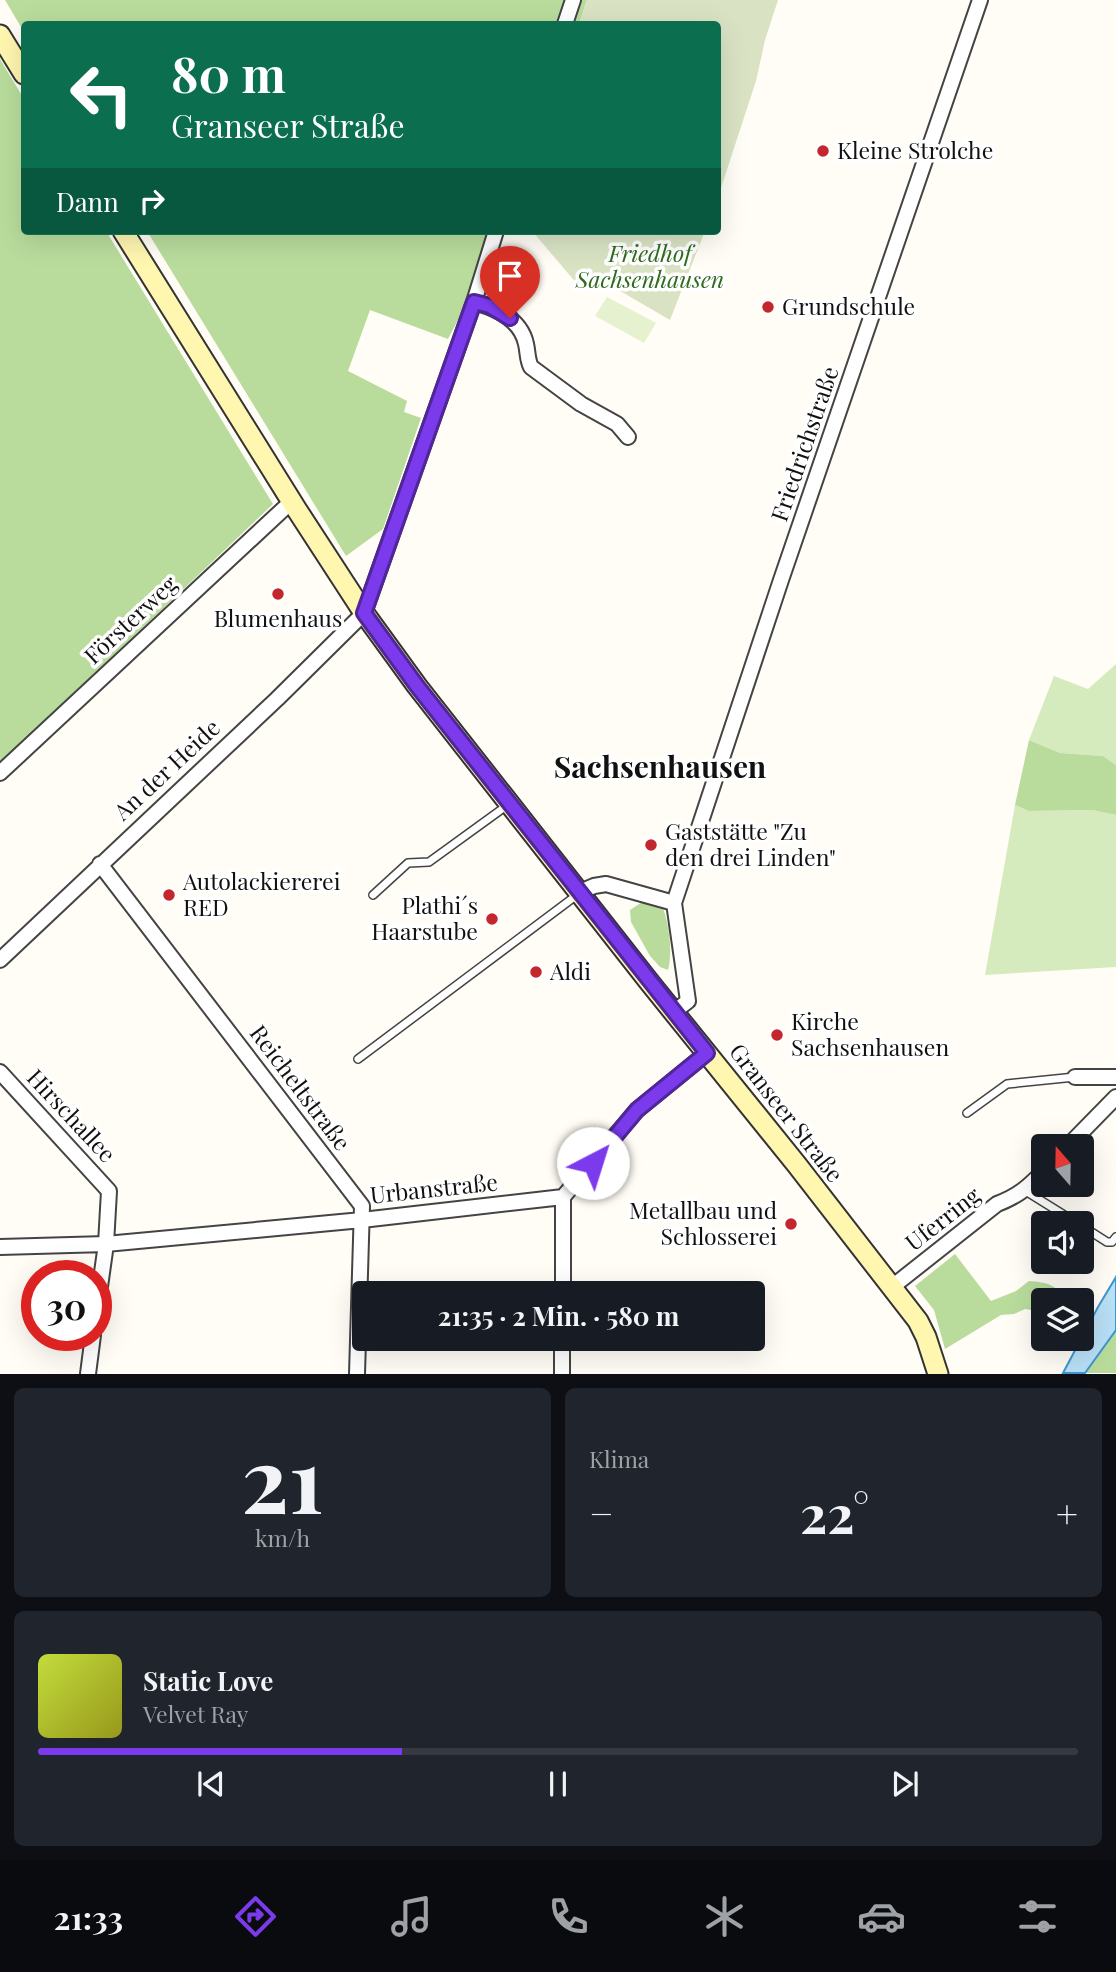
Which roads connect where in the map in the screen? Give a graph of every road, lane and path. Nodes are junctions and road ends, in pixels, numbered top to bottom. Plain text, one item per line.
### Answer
1 (573, 0) edge
2 (980, 0) edge
3 (566, 21) edge
4 (0, 35) edge
5 (21, 69) edge
6 (125, 235) edge
7 (495, 235) edge
8 (474, 302) junction
9 (628, 437) dead end
10 (292, 501) junction
11 (364, 613) junction
12 (0, 772) edge
13 (510, 803) junction
14 (100, 864) junction
15 (580, 892) junction
16 (373, 895) dead end
17 (674, 903) junction
18 (0, 960) edge
19 (674, 1012) junction
20 (707, 1053) junction
21 (358, 1059) dead end
22 (0, 1072) edge
23 (1074, 1077) joint
24 (1116, 1077) edge
25 (1116, 1097) edge
26 (967, 1113) dead end
27 (1080, 1134) edge
28 (1031, 1184) edge
29 (1024, 1191) junction
30 (563, 1197) junction
31 (1057, 1211) edge
32 (362, 1220) junction
33 (1094, 1234) edge
34 (1116, 1237) edge
35 (106, 1244) junction
36 (0, 1247) edge
37 (104, 1260) edge
38 (563, 1281) edge
39 (891, 1287) junction
40 (91, 1351) edge
41 (562, 1351) edge
42 (88, 1374) edge
43 (358, 1374) edge
44 (562, 1374) edge
45 (938, 1374) edge

1 - 3 street
2 - 17 street, Friedrichstraße
4 - 5 main road
6 - 10 main road, Granseer Straße
7 - 8 street
8 - 9 street
8 - 11 street
10 - 11 main road, Granseer Straße
10 - 12 street, Försterweg
11 - 13 main road, Granseer Straße
11 - 14 street, An der Heide
13 - 15 main road, Granseer Straße
13 - 16 lane
14 - 18 street, An der Heide
14 - 32 street, Reicheltstraße
15 - 17 street
15 - 19 main road, Granseer Straße
15 - 21 lane
17 - 19 street, Friedrichstraße
19 - 20 main road, Granseer Straße
20 - 30 street
20 - 39 main road, Granseer Straße
22 - 35 street, Hirschallee
23 - 24 street
23 - 26 lane
25 - 27 street
28 - 29 street, Uferring
29 - 31 lane
29 - 39 street, Uferring
30 - 32 street, Urbanstraße
30 - 38 street
32 - 35 street, Urbanstraße
32 - 43 street, Reicheltstraße
33 - 34 lane
35 - 36 street, Urbanstraße
35 - 37 street, Hirschallee
39 - 45 main road, Granseer Straße
40 - 42 street
41 - 44 street

